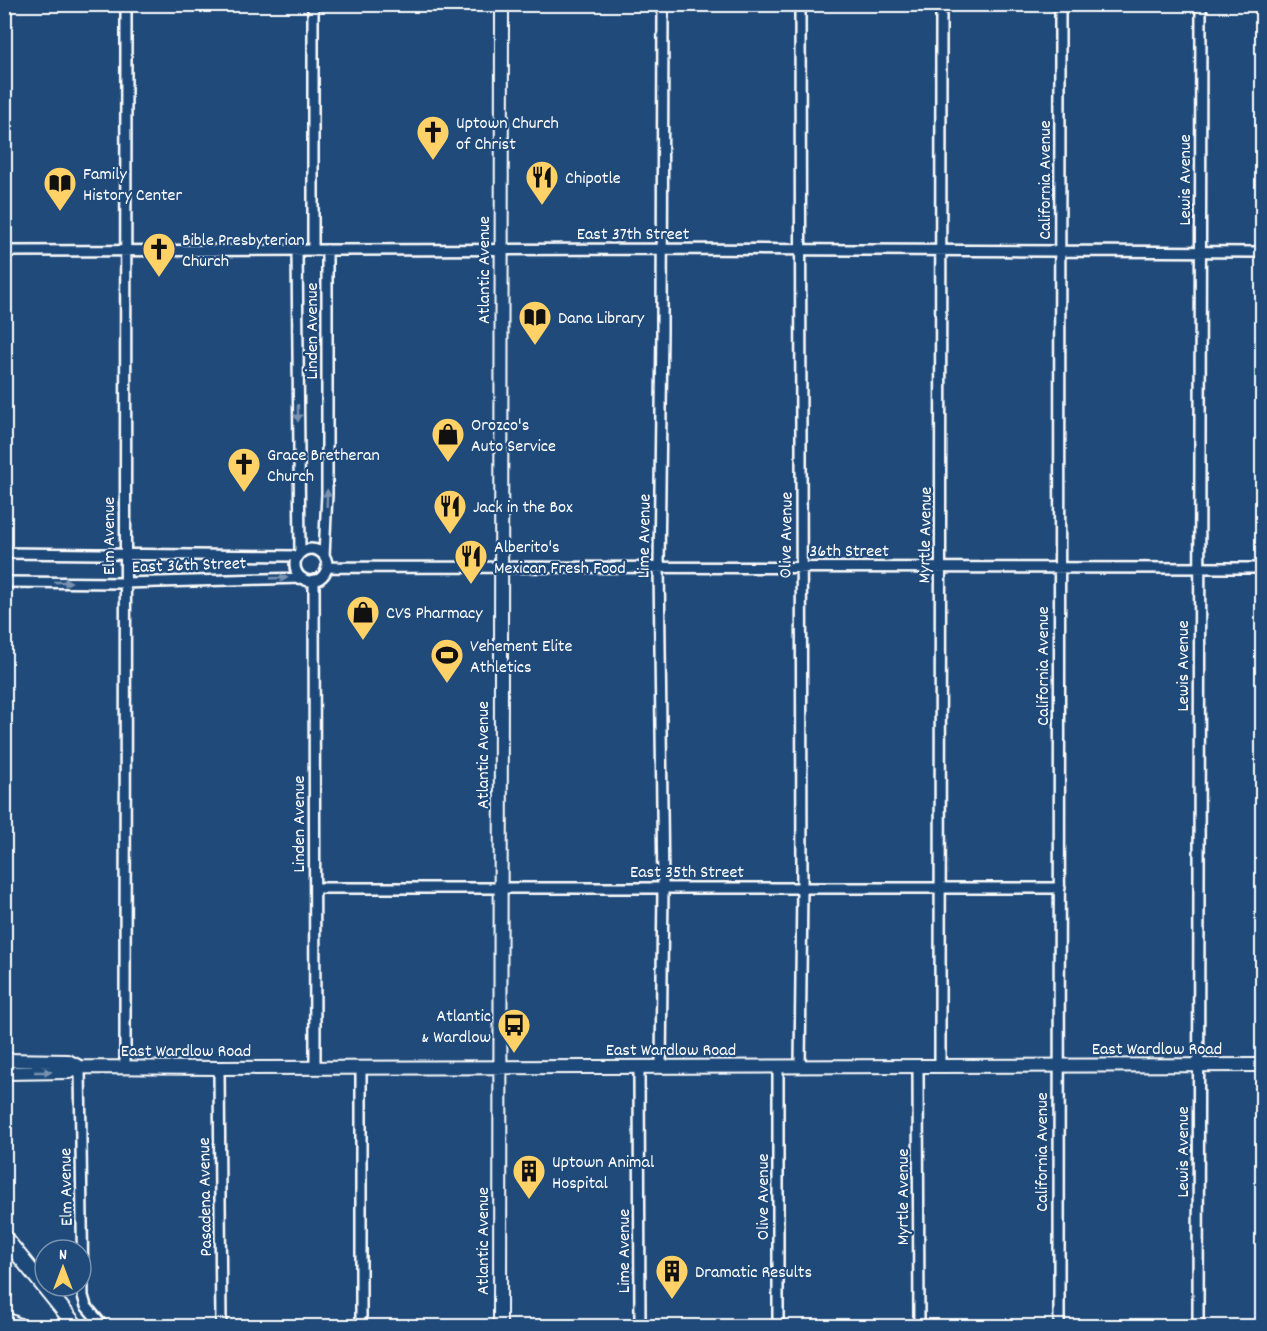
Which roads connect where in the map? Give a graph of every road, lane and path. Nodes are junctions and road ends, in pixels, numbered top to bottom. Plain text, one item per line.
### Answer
1 (126, 4) edge
2 (313, 4) edge
3 (502, 4) edge
4 (663, 4) edge
5 (800, 4) edge
6 (941, 4) edge
7 (1060, 4) edge
8 (1201, 4) edge
9 (313, 249) junction
10 (500, 249) junction
11 (661, 249) junction
12 (297, 250) junction
13 (327, 250) junction
14 (800, 250) junction
15 (4, 251) edge
16 (125, 251) junction
17 (1201, 251) junction
18 (942, 252) junction
19 (1060, 252) junction
20 (1263, 252) edge
21 (4, 554) edge
22 (124, 554) junction
23 (299, 555) junction
24 (324, 556) junction
25 (659, 566) junction
26 (800, 566) junction
27 (940, 566) junction
28 (327, 567) junction
29 (501, 567) junction
30 (1058, 568) junction
31 (1198, 568) junction
32 (1263, 568) edge
33 (302, 578) junction
34 (314, 580) junction
35 (4, 582) edge
36 (124, 583) junction
37 (663, 887) junction
38 (315, 888) junction
39 (500, 888) junction
40 (802, 888) junction
41 (941, 888) junction
42 (1060, 888) junction
43 (4, 1059) edge
44 (1263, 1065) edge
45 (940, 1066) junction
46 (1058, 1066) junction
47 (1198, 1066) junction
48 (80, 1067) junction
49 (315, 1067) junction
50 (361, 1067) junction
51 (661, 1067) junction
52 (778, 1067) junction
53 (800, 1067) junction
54 (918, 1067) junction
55 (125, 1068) junction
56 (219, 1068) junction
57 (501, 1068) junction
58 (639, 1068) junction
59 (4, 1072) edge
60 (5, 1238) edge
61 (4, 1321) edge
62 (9, 1326) edge
63 (19, 1326) edge
64 (76, 1326) edge
65 (103, 1326) edge
66 (221, 1326) edge
67 (361, 1326) edge
68 (500, 1326) edge
69 (640, 1326) edge
70 (778, 1326) edge
71 (919, 1326) edge
72 (1059, 1326) edge
73 (1198, 1326) edge

1 - 16 street, Elm Avenue
2 - 9 street
3 - 10 main road, Atlantic Avenue
4 - 11 street, Lime Avenue
5 - 14 street, Olive Avenue
6 - 18 street, Myrtle Avenue
7 - 19 street, California Avenue
8 - 17 street, Lewis Avenue
9 - 12 street, East 37th Street
9 - 13 street, East 37th Street
10 - 11 street, East 37th Street
10 - 13 street, East 37th Street
10 - 29 main road, Atlantic Avenue
11 - 14 street, East 37th Street
11 - 25 street, Lime Avenue
12 - 16 street, East 37th Street
12 -> 23 street, Linden Avenue
24 -> 13 street, Linden Avenue
14 - 18 street, East 37th Street
14 - 26 street, Olive Avenue
15 - 16 street, East 37th Street
16 - 22 street, Elm Avenue
17 - 19 street, East 37th Street
17 - 20 street, East 37th Street
17 - 31 street, Lewis Avenue
18 - 19 street, East 37th Street
18 - 27 street, Myrtle Avenue
19 - 30 street, California Avenue
21 - 22 street, East 36th Street
22 - 23 street, East 36th Street
22 - 36 street, Elm Avenue
23 - 24 street
23 - 33 street
24 - 28 street
25 - 26 street, 36th Street
25 - 29 street, 36th Street
25 - 37 street, Lime Avenue
26 - 27 street, 36th Street
26 - 40 street, Olive Avenue
27 - 30 street, 36th Street
27 - 41 street, Myrtle Avenue
28 - 29 street, 36th Street
28 - 34 street
29 - 39 main road, Atlantic Avenue
30 - 31 street, 36th Street
30 - 42 street, California Avenue
31 - 32 street, 36th Street
31 - 47 street, Lewis Avenue
33 - 34 street
36 -> 33 street, East 36th Street
34 - 38 street, Linden Avenue
35 -> 36 street, East 36th Street
36 - 55 street, Elm Avenue
37 - 39 street, East 35th Street
37 - 40 street, East 35th Street
37 - 51 street, Lime Avenue
38 - 39 street, East 35th Street
38 - 49 street, Linden Avenue
39 - 57 main road, Atlantic Avenue
40 - 41 street, East 35th Street
40 - 53 street, Olive Avenue
41 - 42 street, East 35th Street
41 - 45 street, Myrtle Avenue
42 - 46 street, California Avenue
43 - 48 main road, East Wardlow Road
44 - 47 main road, East Wardlow Road
45 - 46 main road, East Wardlow Road
45 - 54 main road, East Wardlow Road
46 - 47 main road, East Wardlow Road
46 - 72 street, California Avenue
47 - 73 street, Lewis Avenue
48 - 55 main road, East Wardlow Road
59 -> 48 main road, East Wardlow Road
48 - 65 street, Elm Avenue
49 - 50 main road, East Wardlow Road
49 - 56 main road, East Wardlow Road
50 - 57 main road, East Wardlow Road
50 - 67 street
51 - 52 main road, East Wardlow Road
51 - 58 main road, East Wardlow Road
52 - 53 main road, East Wardlow Road
52 - 70 street, Olive Avenue
53 - 54 main road, East Wardlow Road
54 - 71 street, Myrtle Avenue
55 - 56 main road, East Wardlow Road
56 - 66 street, Pasadena Avenue
57 - 58 main road, East Wardlow Road
57 - 68 main road, Atlantic Avenue
58 - 69 street, Lime Avenue
60 - 64 highway
61 - 62 highway
61 - 63 highway

